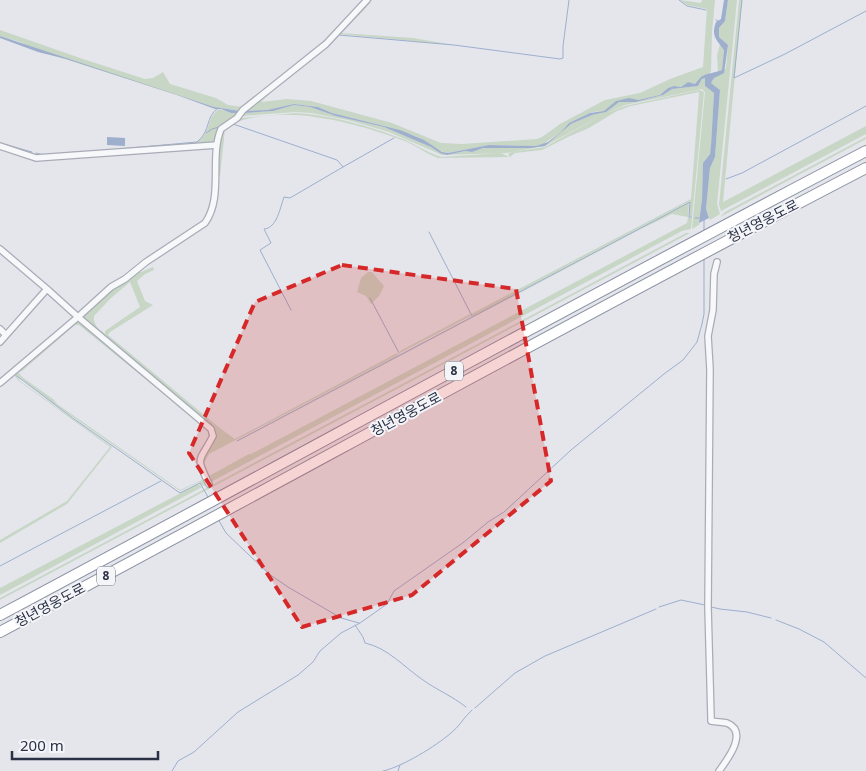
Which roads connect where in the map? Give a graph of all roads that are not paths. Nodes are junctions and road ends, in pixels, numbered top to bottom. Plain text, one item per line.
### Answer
1 (368, 0) edge
2 (217, 145) junction
3 (0, 146) edge
4 (866, 151) edge
5 (866, 168) edge
6 (0, 249) edge
7 (717, 262) dead end
8 (47, 289) junction
9 (78, 317) junction
10 (0, 329) edge
11 (6, 335) junction
12 (0, 342) edge
13 (0, 383) edge
14 (209, 484) dead end
15 (0, 615) edge
16 (0, 632) edge
17 (719, 771) edge

1 - 2 street
2 - 3 street
2 - 9 street
4 - 15 highway, 청년영웅도로 / 8
5 - 16 highway, 청년영웅도로 / 8
6 - 8 street
7 - 17 street
8 - 9 street
8 - 11 street
9 - 13 street
9 - 14 street
10 - 11 street
11 - 12 street

